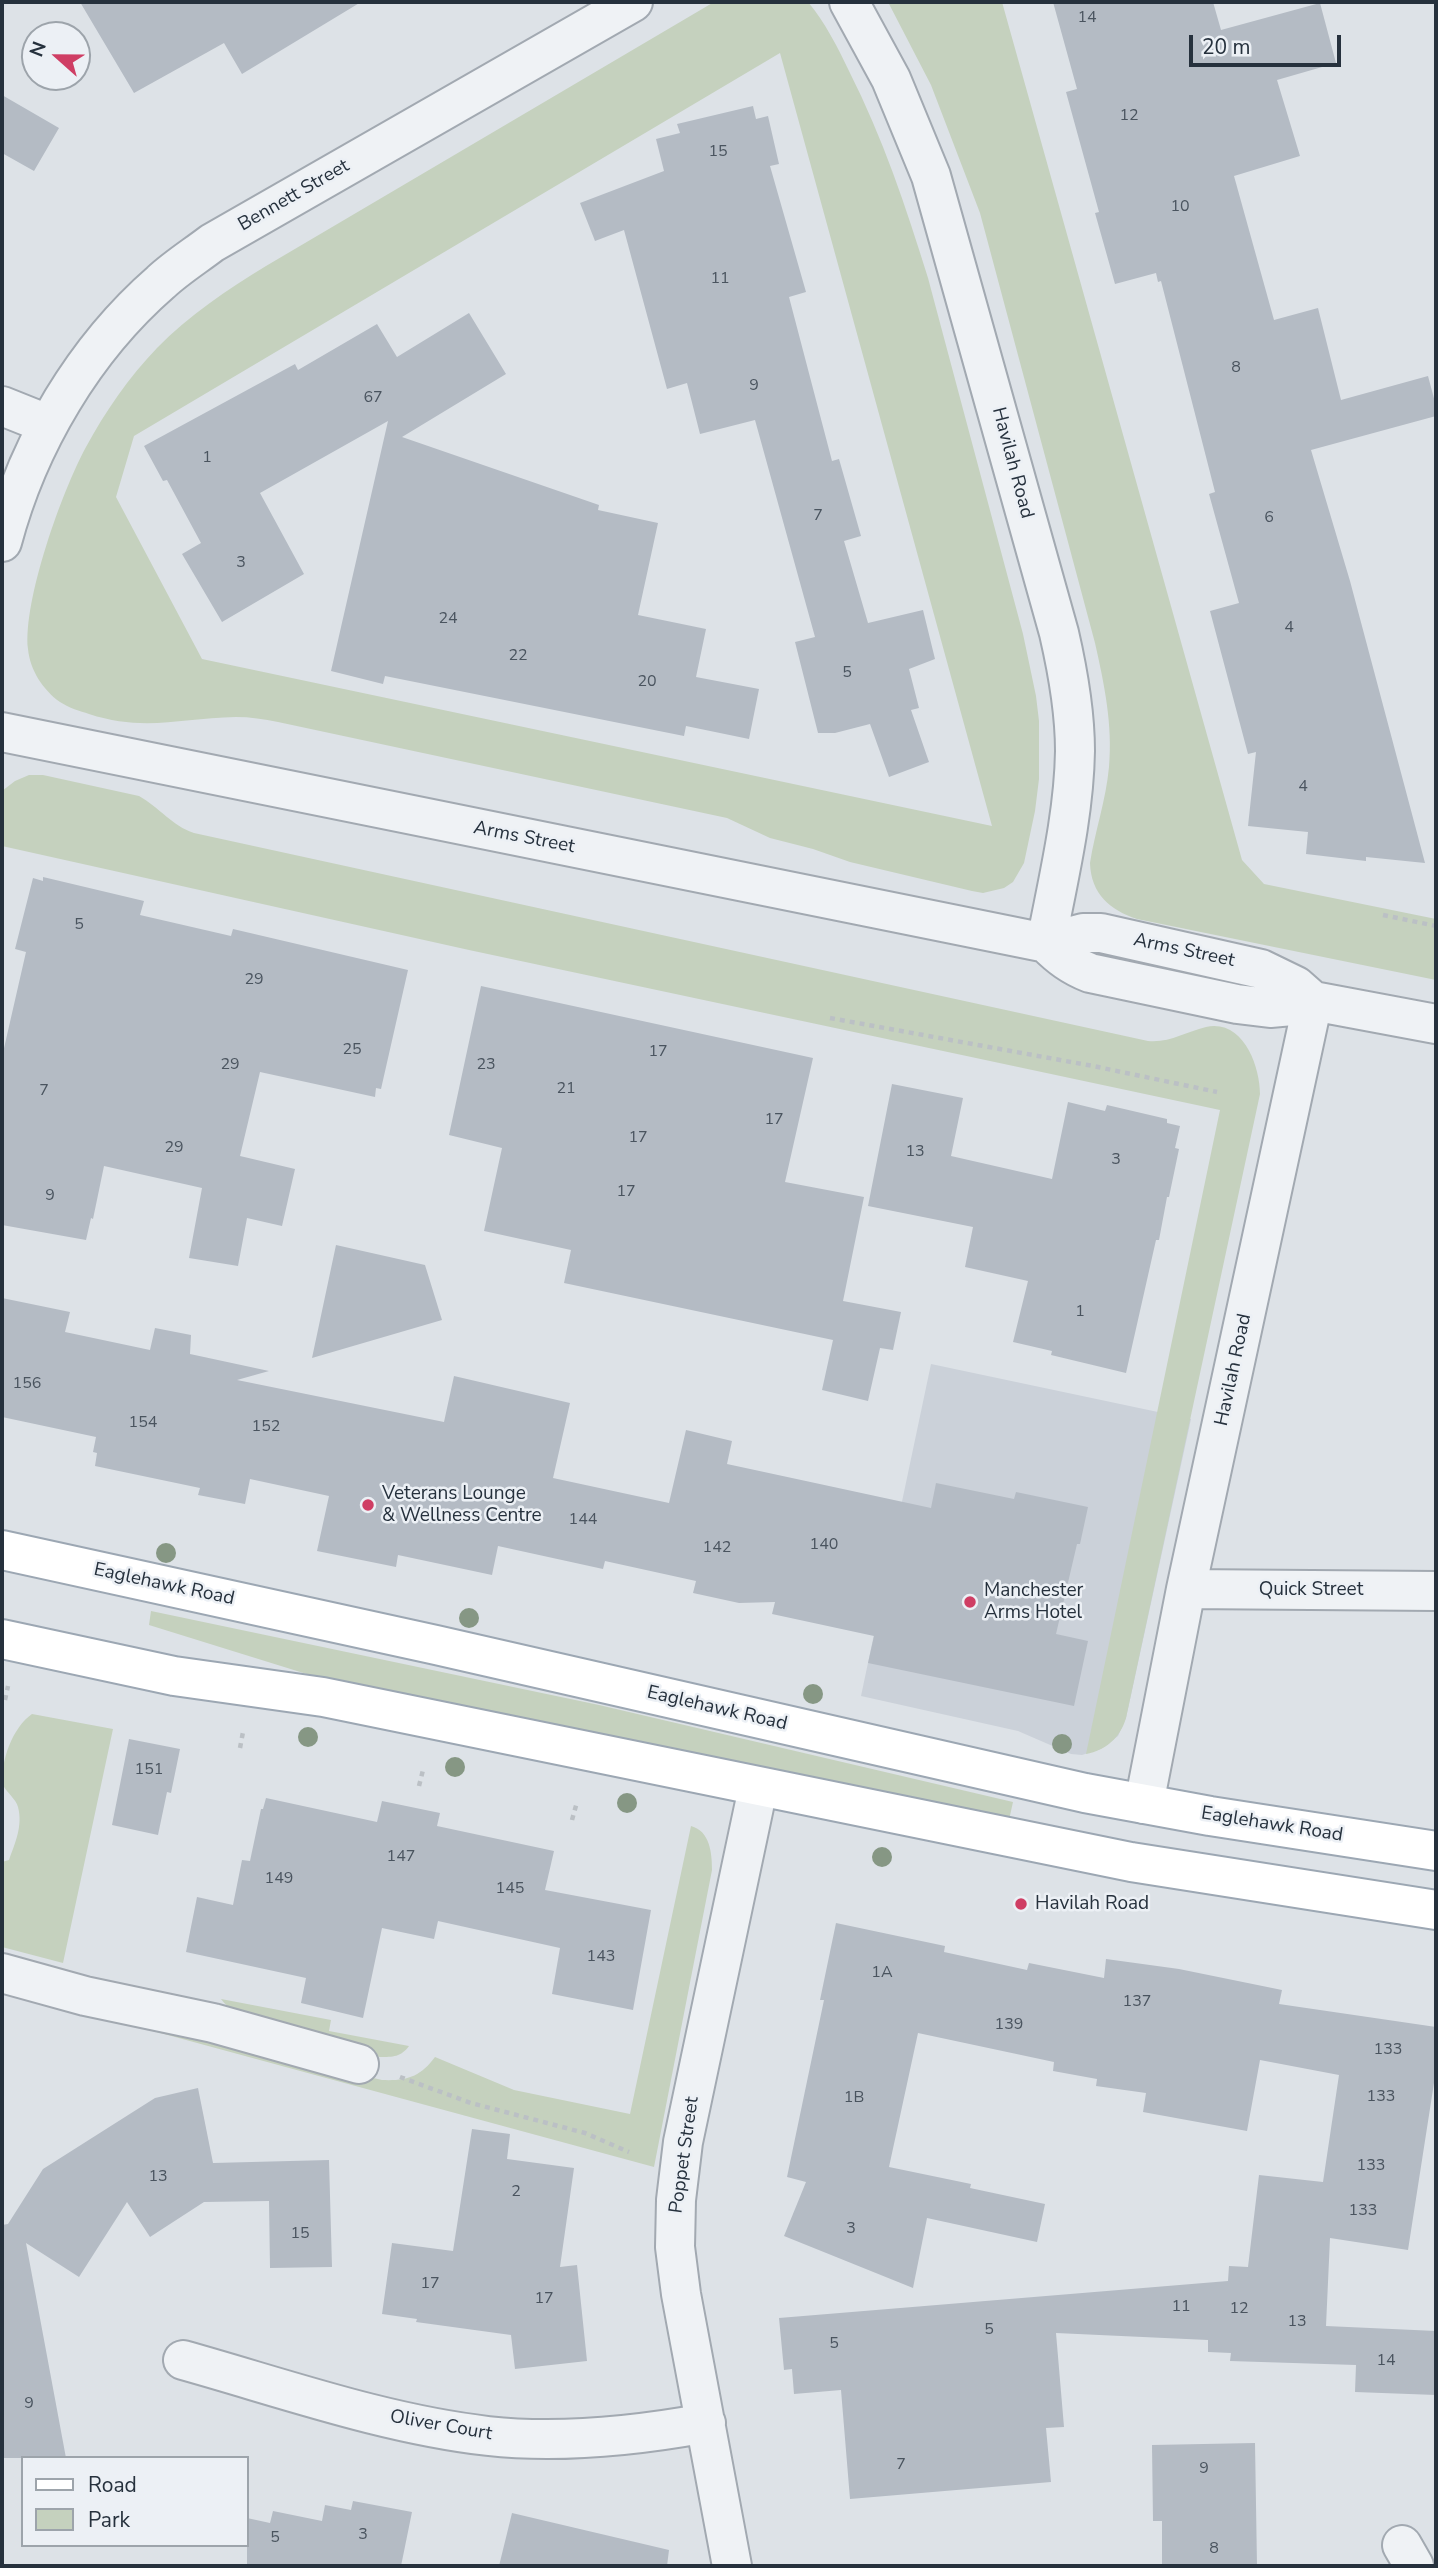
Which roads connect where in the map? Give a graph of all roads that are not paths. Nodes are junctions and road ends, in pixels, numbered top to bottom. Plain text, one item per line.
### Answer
1 (633, 2) edge
2 (849, 2) edge
3 (2, 406) edge
4 (47, 424) junction
5 (2, 542) edge
6 (2, 732) edge
7 (1046, 943) junction
8 (1313, 1001) junction
9 (1436, 1024) edge
10 (2, 1550) edge
11 (1186, 1590) junction
12 (1436, 1591) edge
13 (2, 1639) edge
14 (758, 1788) junction
15 (1144, 1804) junction
16 (1436, 1851) edge
17 (1131, 1862) junction
18 (1436, 1910) edge
19 (2, 1973) edge
20 (359, 2064) road end
21 (183, 2360) dead end
22 (706, 2423) junction
23 (732, 2566) edge

1 - 4 street, Bennett Street
2 - 7 street, Havilah Road
3 - 4 street
4 - 5 street, Bennett Street
6 - 7 street, Arms Street
7 - 8 street, Arms Street
8 - 9 street, Arms Street
8 - 11 street, Havilah Road
10 - 15 main road, Eaglehawk Road
11 - 12 street, Quick Street
11 - 15 street, Havilah Road
13 - 14 main road
14 - 17 main road
14 - 22 street, Poppet Street
15 - 16 main road, Eaglehawk Road
15 - 17 main road, Havilah Road
17 - 18 main road
19 - 20 street
21 - 22 street, Oliver Court
22 - 23 street, Poppet Street

